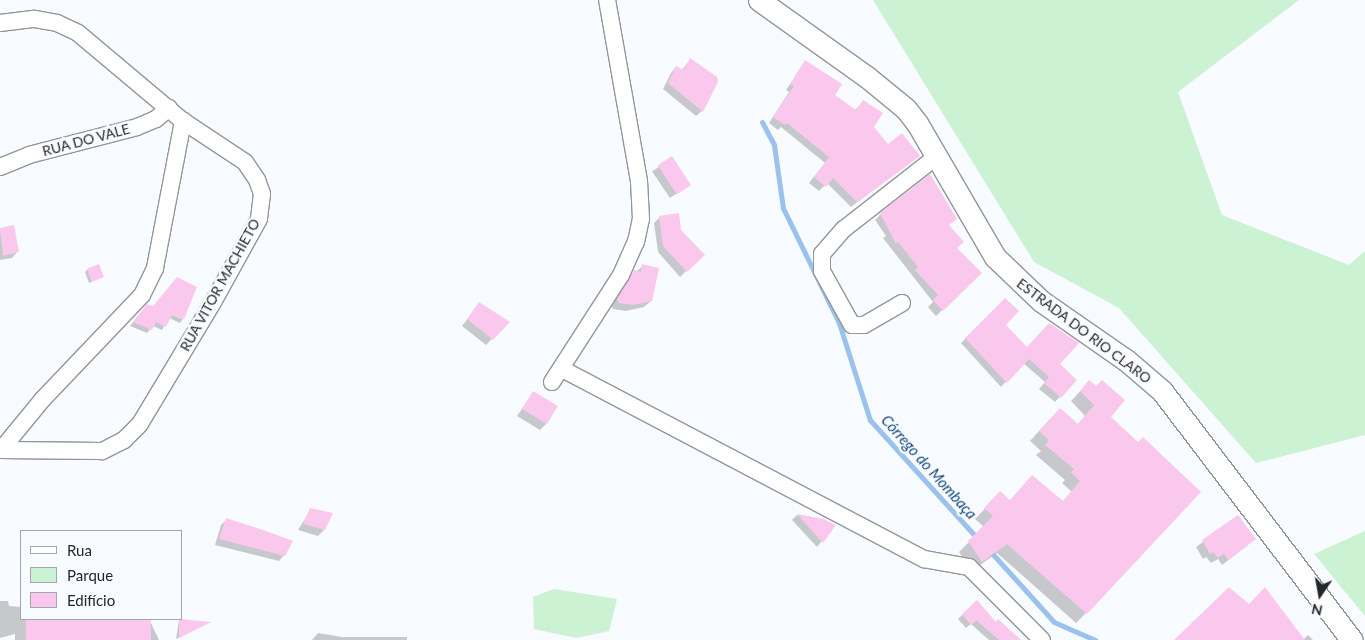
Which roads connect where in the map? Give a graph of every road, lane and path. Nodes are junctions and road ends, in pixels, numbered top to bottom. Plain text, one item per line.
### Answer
1 (607, 0) edge
2 (759, 0) edge
3 (0, 23) edge
4 (169, 108) junction
5 (183, 121) junction
6 (937, 156) junction
7 (0, 167) edge
8 (902, 303) dead end
9 (0, 450) edge
10 (1042, 640) edge
11 (1352, 640) edge

1 - 10 street
2 - 6 main road, ESTRADA DO RIO CLARO
3 - 4 street, RUA VITOR MACHIETO
4 - 5 street, RUA VITOR MACHIETO
4 - 7 street, RUA DO VALE
5 - 9 street
5 - 9 street, RUA VITOR MACHIETO
6 - 8 street
6 - 11 main road, ESTRADA DO RIO CLARO

